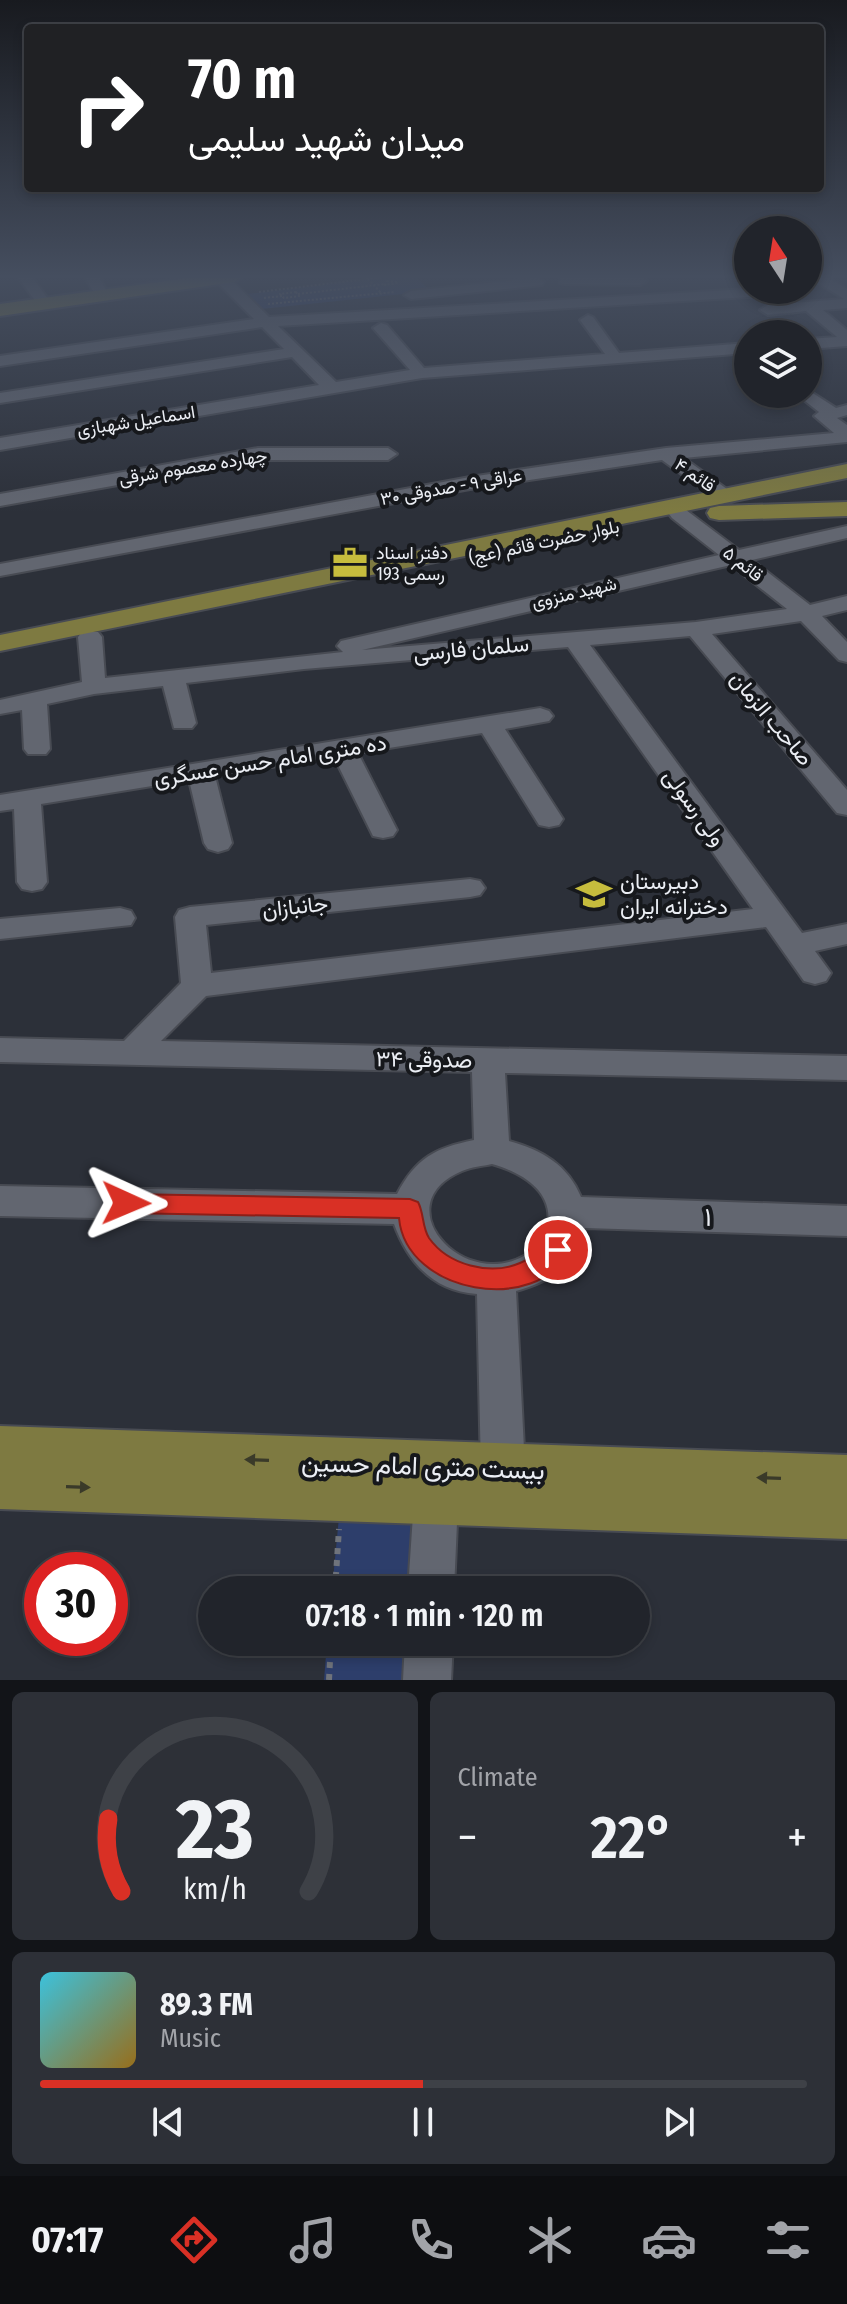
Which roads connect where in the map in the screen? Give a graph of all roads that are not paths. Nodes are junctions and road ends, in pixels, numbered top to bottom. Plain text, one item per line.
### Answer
1 (40, 355) edge
2 (274, 355) edge
3 (299, 355) edge
4 (406, 355) edge
5 (568, 355) edge
6 (652, 355) edge
7 (36, 356) joint
8 (0, 361) edge
9 (416, 367) junction
10 (330, 386) junction
11 (0, 398) edge
12 (228, 406) junction
13 (839, 412) edge
14 (244, 423) dead end
15 (0, 436) edge
16 (0, 444) edge
17 (388, 454) dead end
18 (666, 454) junction
19 (847, 471) edge
20 (847, 479) edge
21 (847, 493) edge
22 (724, 496) junction
23 (0, 500) edge
24 (847, 509) edge
25 (671, 511) junction
26 (809, 511) junction
27 (847, 532) edge
28 (733, 556) junction
29 (0, 570) edge
30 (847, 603) edge
31 (806, 613) junction
32 (696, 629) junction
33 (90, 637) junction
34 (575, 640) junction
35 (0, 643) edge
36 (847, 655) edge
37 (0, 656) edge
38 (304, 662) junction
39 (173, 678) junction
40 (94, 687) junction
41 (34, 698) junction
42 (0, 707) edge
43 (540, 716) dead end
44 (183, 723) dead end
45 (489, 724) junction
46 (342, 748) junction
47 (37, 749) dead end
48 (200, 771) junction
49 (14, 801) edge
50 (847, 807) edge
51 (549, 819) dead end
52 (383, 830) dead end
53 (218, 843) dead end
54 (32, 882) dead end
55 (470, 888) dead end
56 (774, 916) junction
57 (120, 918) dead end
58 (0, 929) edge
59 (847, 934) edge
60 (795, 945) junction
61 (815, 973) dead end
62 (197, 986) junction
63 (0, 1050) edge
64 (132, 1053) junction
65 (488, 1060) junction
66 (847, 1068) edge
67 (492, 1150) junction
68 (0, 1201) edge
69 (410, 1209) junction
70 (569, 1212) junction
71 (847, 1221) edge
72 (496, 1279) junction
73 (0, 1450) edge
74 (503, 1469) junction
75 (847, 1480) edge
76 (437, 1483) junction
77 (0, 1484) edge
78 (847, 1513) edge
79 (432, 1576) edge
80 (428, 1656) edge
81 (427, 1680) edge

1 - 7 street
2 - 11 street
3 - 10 street
4 - 9 street
5 - 9 street, اسماعیل شهبازی
6 - 10 street, اسماعیل شهبازی
7 - 8 street
9 - 10 street, اسماعیل شهبازی
10 - 12 street, اسماعیل شهبازی
10 - 15 street, اسماعیل شهبازی
12 - 14 street
12 - 16 street, اسماعیل شهبازی
13 - 18 street, عراقی ۹ - صدوقی ۳۰
17 - 23 street, چهارده معصوم شرقی
18 - 22 street, قائم ۴
18 - 29 street, عراقی ۹ - صدوقی ۳۰
19 - 22 main road
20 - 25 main road
21 - 26 main road
22 - 25 main road
24 - 26 main road, بلوار حضرت قائم (عج)
25 - 26 main road, بلوار حضرت قائم (عج)
25 - 28 street, قائم ۵
25 - 33 main road, بلوار حضرت قائم (عج)
25 - 35 main road, بلوار حضرت قائم (عج)
27 - 28 street, شهید منزوی
28 - 31 street, قائم ۵
28 - 38 street, شهید منزوی
30 - 31 street, سلمان فارسی
31 - 32 street, سلمان فارسی
31 - 36 street, قائم ۵
32 - 34 street, سلمان فارسی
32 - 50 street, صاحب الزمان
33 - 37 main road, بلوار حضرت قائم (عج)
33 - 40 street
34 - 38 street, سلمان فارسی
34 - 56 street, ولی رسولی
38 - 39 street, سلمان فارسی
39 - 40 street, سلمان فارسی
39 - 44 street
40 - 41 street, سلمان فارسی
41 - 42 street, سلمان فارسی
41 - 47 street
43 - 45 street, ده متری امام حسن عسگری
45 - 46 street, ده متری امام حسن عسگری
45 - 51 street
46 - 48 street, ده متری امام حسن عسگری
46 - 52 street
48 - 49 street, ده متری امام حسن عسگری
48 - 53 street
49 - 54 street
55 - 62 street, جانبازان
56 - 60 street, ولی رسولی
56 - 62 street
57 - 58 street
59 - 60 street
60 - 61 street, ولی رسولی
62 - 64 street
63 - 64 street, صدوقی ۳۴
64 - 65 street, صدوقی ۳۴
65 - 66 street, صدوقی ۳۴
65 - 67 street
67 - 69 street
67 - 70 street
68 - 69 street
69 - 72 street
70 - 71 street, ۱
70 - 72 street
72 - 74 street
76 -> 73 main road, بیست متری امام حسین
75 -> 74 main road, بیست متری امام حسین
74 - 76 main road, بیست متری امام حسین
77 -> 76 main road, بیست متری امام حسین
76 - 78 main road, بیست متری امام حسین
76 - 79 street
80 - 81 street

